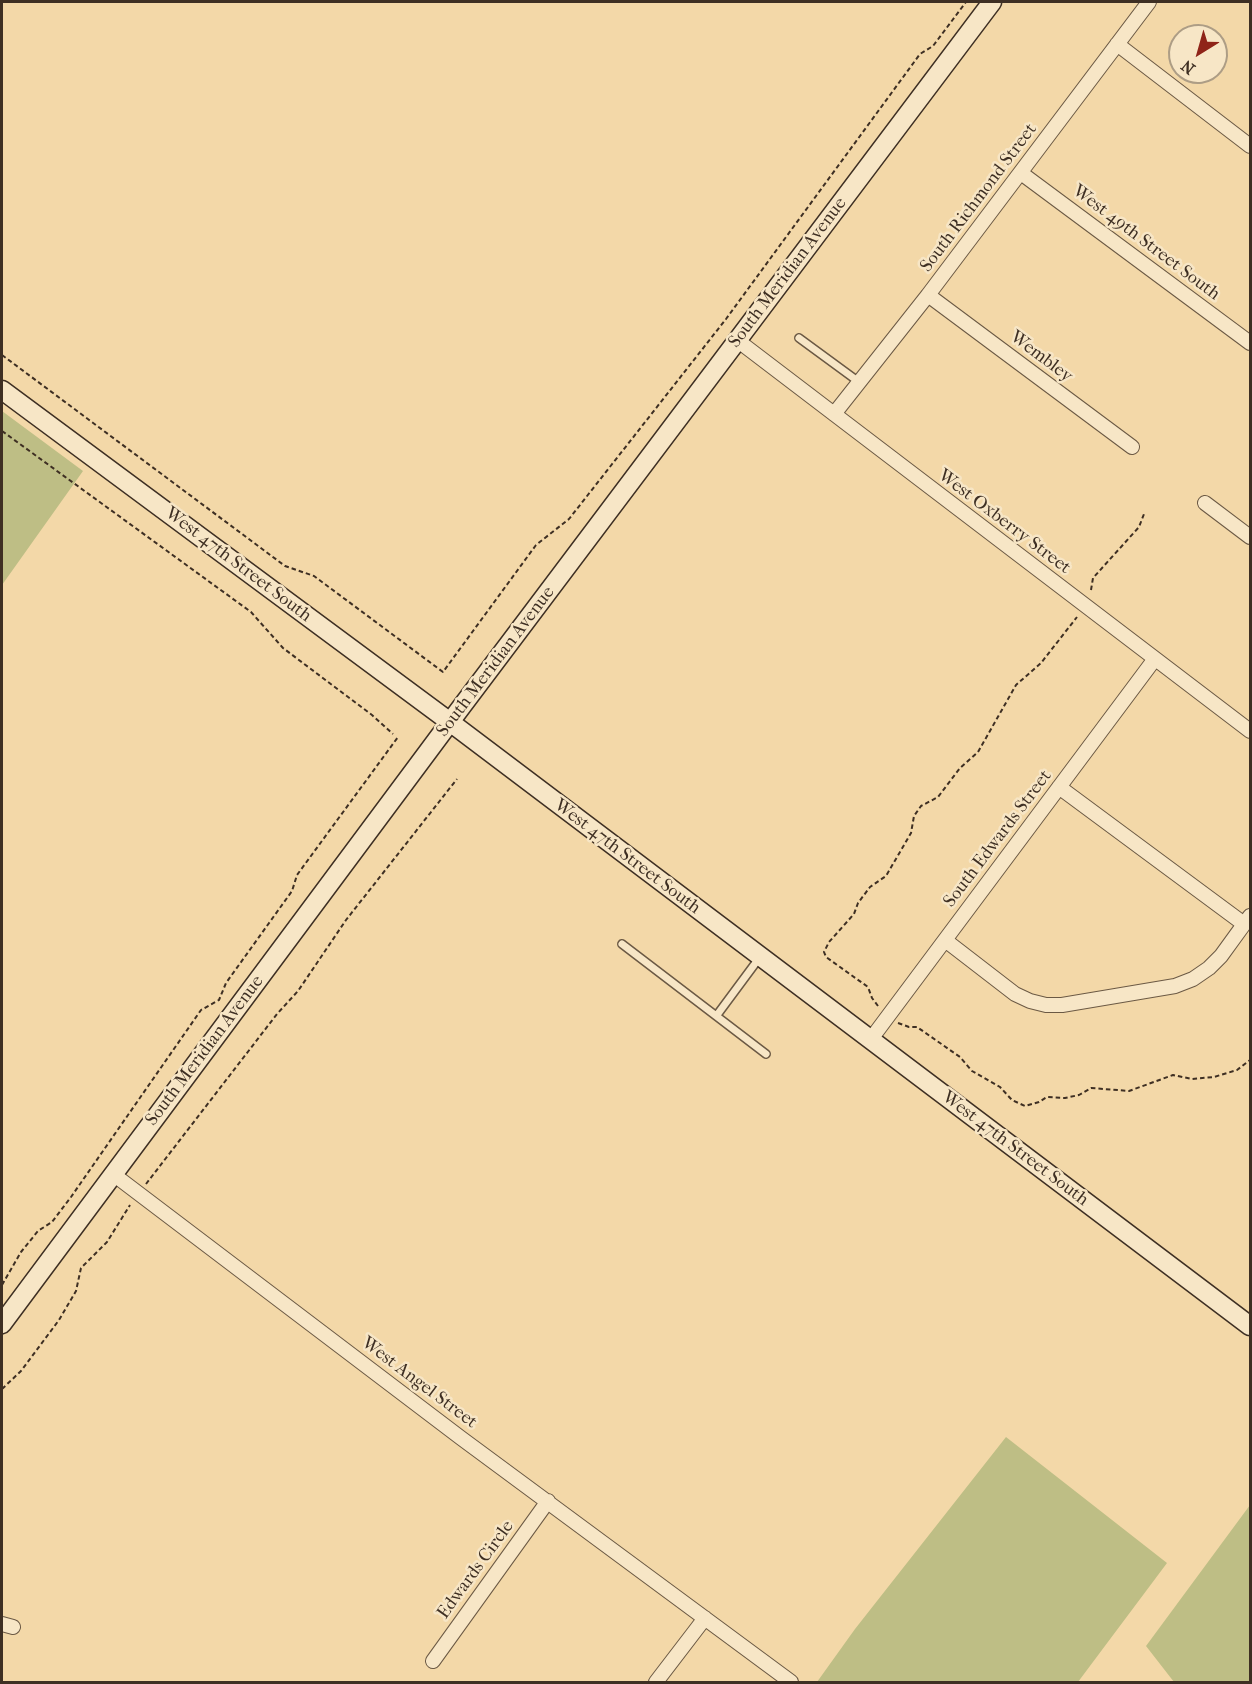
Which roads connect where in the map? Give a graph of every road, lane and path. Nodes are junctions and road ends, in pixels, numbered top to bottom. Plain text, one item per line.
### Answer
1 (966, 2) edge
2 (992, 2) edge
3 (1149, 2) edge
4 (1117, 44) junction
5 (1251, 146) edge
6 (1021, 173) junction
7 (928, 295) junction
8 (799, 338) dead end
9 (737, 340) junction
10 (1251, 343) edge
11 (2, 356) edge
12 (859, 382) junction
13 (2, 390) edge
14 (834, 414) junction
15 (2, 431) edge
16 (1132, 447) dead end
17 (1205, 503) dead end
18 (1144, 514) dead end
19 (1251, 537) edge
20 (1083, 605) junction
21 (1154, 660) junction
22 (450, 722) junction
23 (1251, 731) edge
24 (393, 734) dead end
25 (398, 737) dead end
26 (457, 780) dead end
27 (1059, 787) junction
28 (1247, 920) edge
29 (945, 940) junction
30 (622, 944) dead end
31 (760, 957) junction
32 (717, 1016) junction
33 (888, 1016) junction
34 (871, 1039) junction
35 (766, 1054) dead end
36 (1251, 1060) edge
37 (113, 1174) junction
38 (139, 1194) junction
39 (2, 1286) edge
40 (2, 1324) edge
41 (1251, 1326) edge
42 (2, 1389) edge
43 (548, 1501) junction
44 (705, 1618) junction
45 (433, 1660) dead end
46 (791, 1682) edge
47 (656, 1683) edge

1 - 11 path
2 - 9 main road, South Meridian Avenue
3 - 4 street, South Richmond Street
4 - 5 street
4 - 6 street, South Richmond Street
6 - 7 street, South Richmond Street
6 - 10 street, West 49th Street South
7 - 12 street, South Richmond Street
7 - 16 street, Wembley
8 - 12 lane
9 - 14 street, West Oxberry Street
9 - 22 main road, South Meridian Avenue
12 - 14 street, South Richmond Street
13 - 22 main road, West 47th Street South
14 - 20 street, West Oxberry Street
15 - 24 path
17 - 19 street
18 - 20 path
20 - 21 street, West Oxberry Street
20 - 33 path
21 - 23 street, West Oxberry Street
21 - 27 street, South Edwards Street
22 - 31 main road, West 47th Street South
22 - 37 main road, South Meridian Avenue
25 - 39 path
26 - 38 path
27 - 28 street
27 - 29 street, South Edwards Street
28 - 29 street
29 - 33 street, South Edwards Street
30 - 32 lane
31 - 32 lane
31 - 34 main road, West 47th Street South
32 - 35 lane
33 - 34 street, South Edwards Street
33 - 36 path
34 - 41 main road, West 47th Street South
37 - 38 street, West Angel Street
37 - 40 main road, South Meridian Avenue
38 - 42 path
38 - 43 street, West Angel Street
43 - 44 street, West Angel Street
43 - 45 street, Edwards Circle
44 - 46 street, West Angel Street
44 - 47 street

